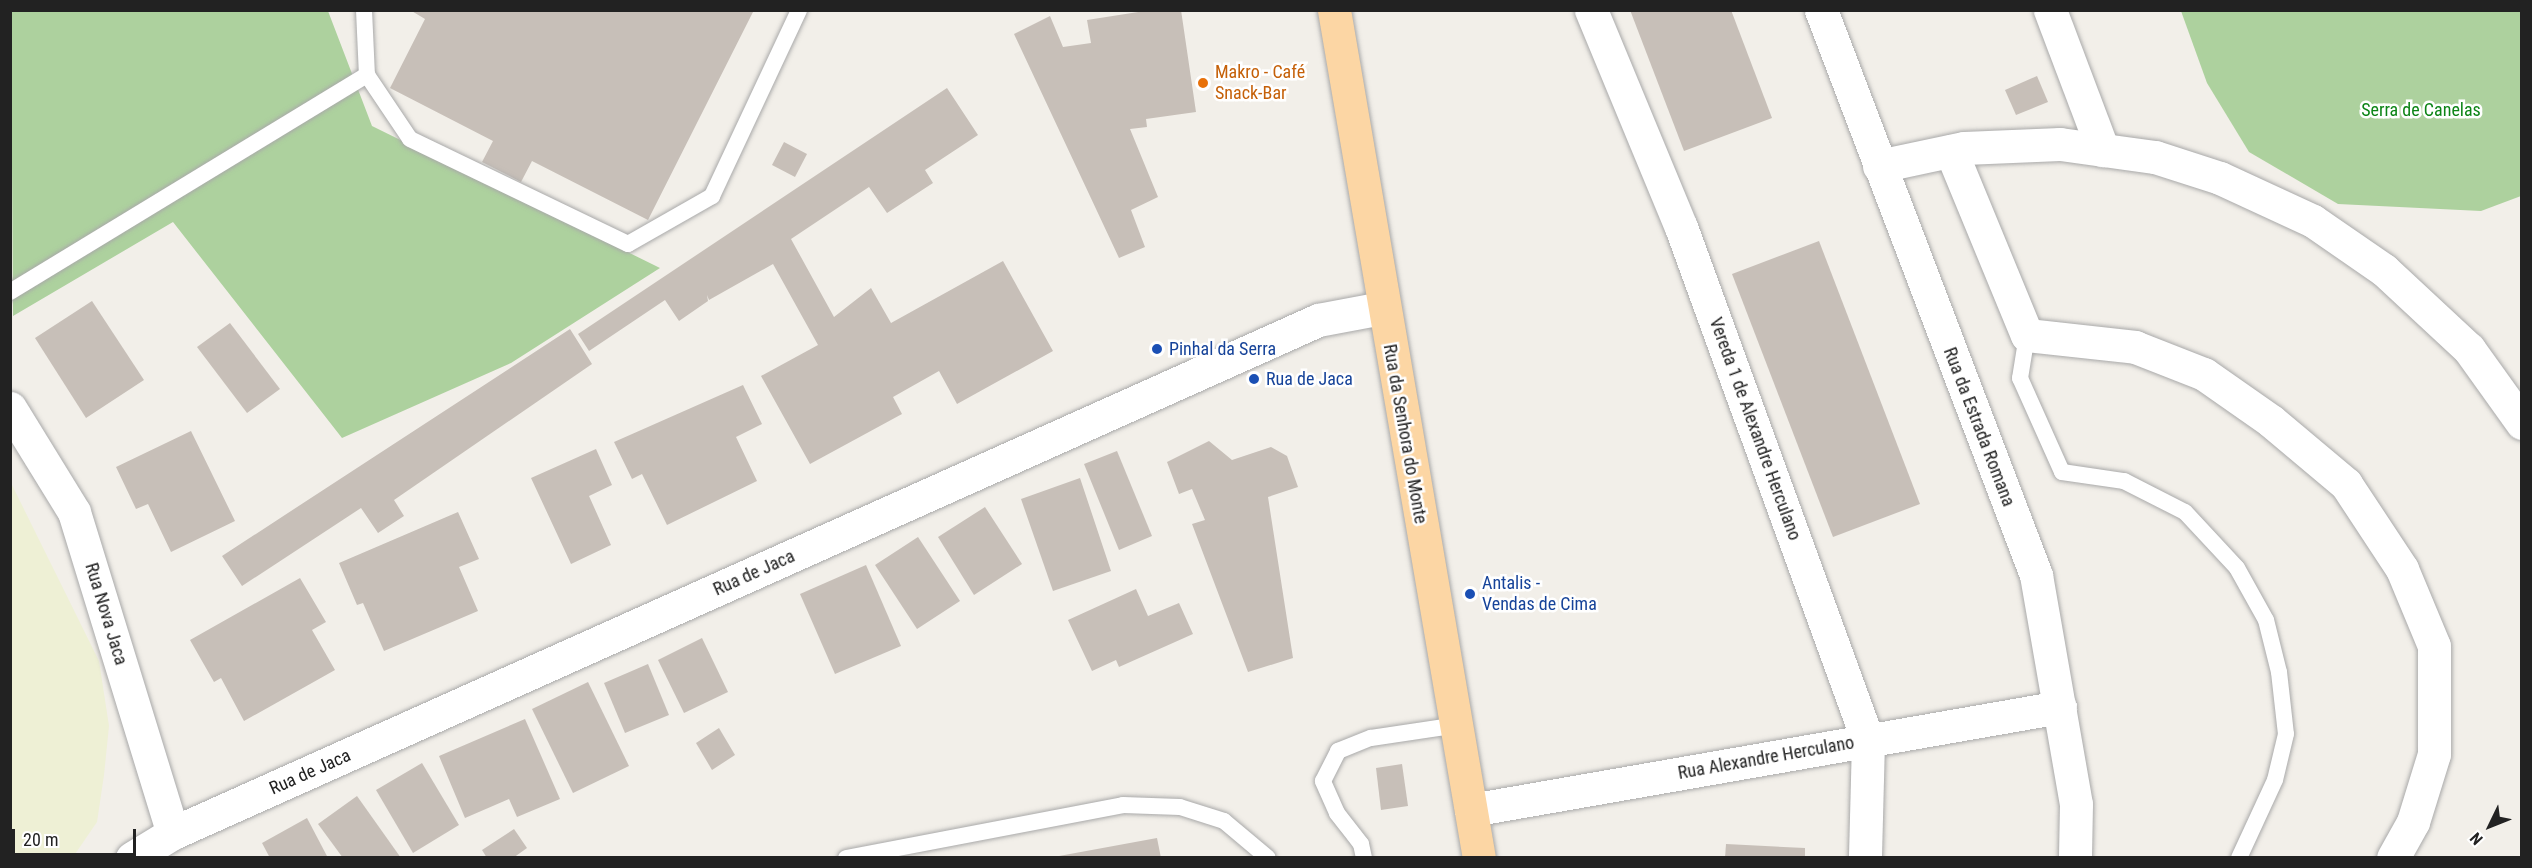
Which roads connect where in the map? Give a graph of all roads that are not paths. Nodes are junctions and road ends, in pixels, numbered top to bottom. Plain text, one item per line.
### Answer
1 (364, 10) edge
2 (799, 10) edge
3 (1334, 10) edge
4 (1591, 10) edge
5 (1821, 10) edge
6 (2050, 10) edge
7 (367, 75) junction
8 (2103, 150) junction
9 (1951, 151) junction
10 (1879, 166) junction
11 (10, 292) edge
12 (1382, 308) junction
13 (2027, 335) junction
14 (10, 408) edge
15 (2522, 423) edge
16 (2060, 707) junction
17 (1458, 725) junction
18 (1868, 741) junction
19 (1471, 810) junction
20 (173, 833) junction
21 (132, 858) edge
22 (846, 858) edge
23 (1268, 858) edge
24 (1364, 858) edge
25 (1479, 858) edge
26 (1865, 858) edge
27 (2075, 858) edge
28 (2239, 858) edge
29 (2393, 858) edge

1 - 7 lane
2 - 7 lane
3 - 12 main road, Rua da Senhora do Monte
4 - 18 street, Vereda 1 de Alexandre Herculano
5 - 10 street, Rua da Estrada Romana
6 - 8 street
7 - 11 lane
8 - 9 street
8 - 15 street
9 - 10 street
9 - 13 street
10 - 16 street, Rua da Estrada Romana
12 - 17 main road, Rua da Senhora do Monte
12 - 20 street, Rua de Jaca
13 - 28 lane
13 - 29 street
14 - 20 street, Rua Nova Jaca
16 - 18 street, Rua Alexandre Herculano
16 - 27 street, Rua da Estrada Romana
17 - 19 main road, Rua da Senhora do Monte
17 - 24 lane
18 - 19 street, Rua Alexandre Herculano
18 - 26 street, Vereda 1 de Alexandre Herculano
19 - 25 main road, Rua da Senhora do Monte
20 - 21 street, Rua de Jaca
22 - 23 lane

